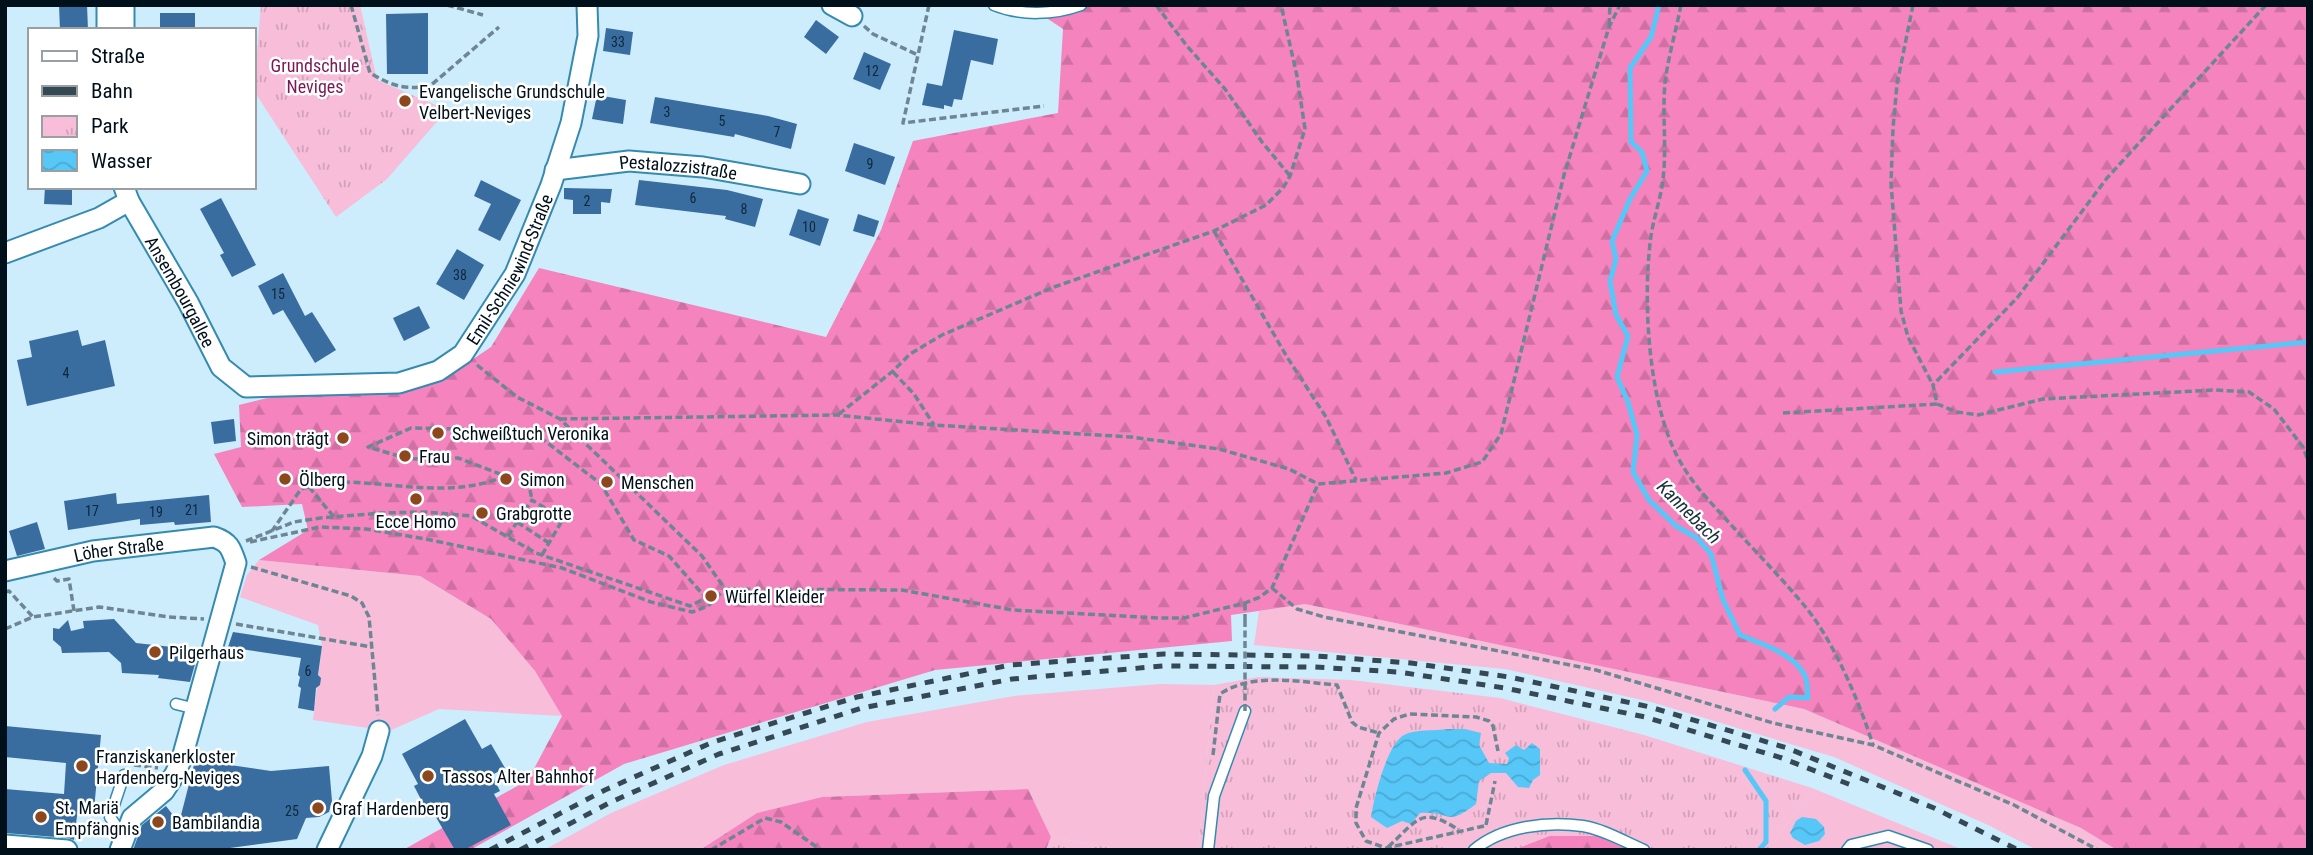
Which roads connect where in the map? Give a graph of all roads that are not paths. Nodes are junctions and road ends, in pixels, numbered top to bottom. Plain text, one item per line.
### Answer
1 (107, 5) edge
2 (124, 5) edge
3 (587, 5) edge
4 (832, 5) edge
5 (993, 5) edge
6 (1081, 5) edge
7 (852, 16) road end
8 (107, 28) edge
9 (124, 28) edge
10 (555, 170) junction
11 (800, 184) dead end
12 (127, 194) edge
13 (5, 253) edge
14 (246, 387) joint
15 (5, 571) edge
16 (176, 704) dead end
17 (196, 709) junction
18 (1245, 711) road end
19 (379, 731) road end
20 (124, 775) road end
21 (122, 844) edge
22 (5, 845) edge
23 (67, 850) edge
24 (327, 850) edge
25 (1208, 850) edge
26 (1474, 850) edge
27 (1644, 850) edge
28 (1847, 850) edge
29 (1928, 850) edge

1 - 8 street
2 - 9 street
3 - 10 street, Emil-Schniewind-Straße
4 - 7 street
5 - 6 lane
10 - 11 street, Pestalozzistraße
10 - 14 street, Emil-Schniewind-Straße
12 - 13 street
12 - 14 street, Ansembourgallee
15 - 17 street, Löher Straße
16 - 17 lane
17 - 21 street
18 - 25 lane
19 - 24 street
20 - 21 lane
22 - 23 street
26 - 27 lane
28 - 29 lane

